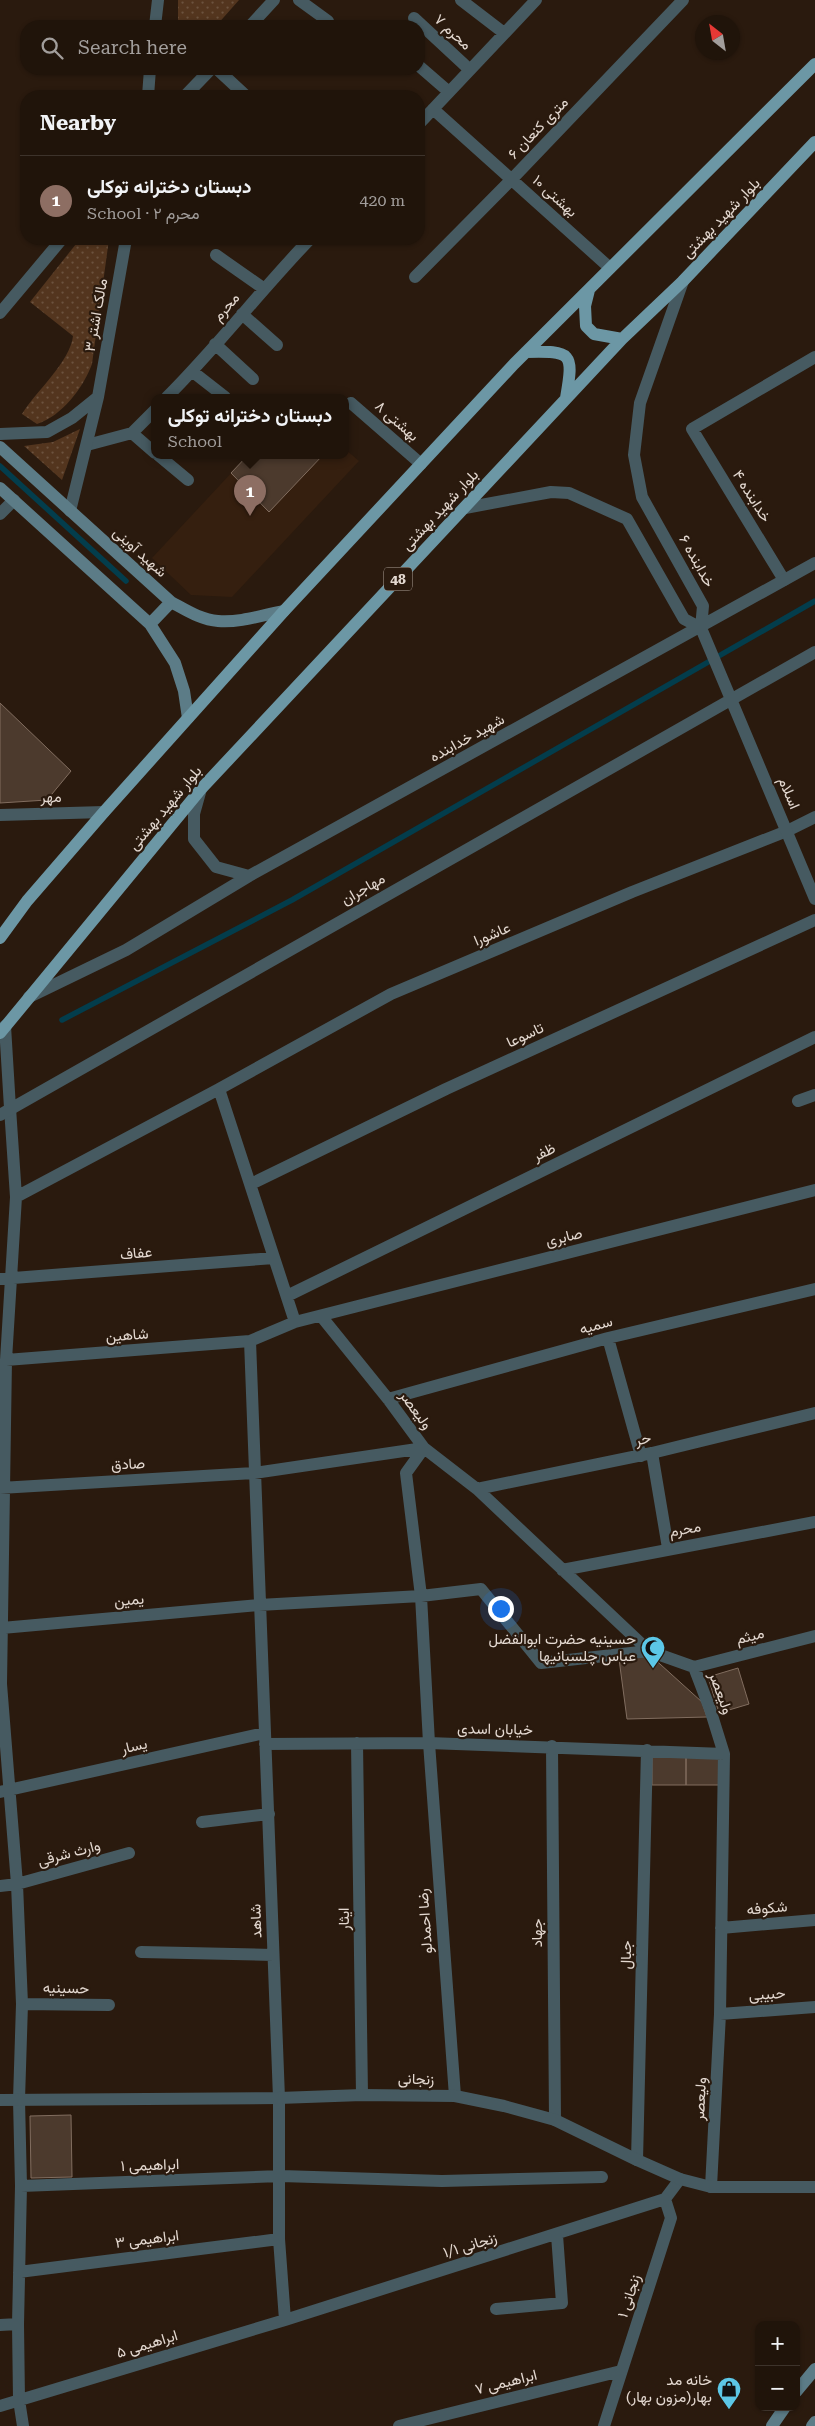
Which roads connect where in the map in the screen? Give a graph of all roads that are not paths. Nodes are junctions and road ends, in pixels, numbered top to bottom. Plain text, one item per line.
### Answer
1 (158, 0) edge
2 (274, 0) edge
3 (299, 0) edge
4 (461, 0) edge
5 (536, 0) edge
6 (683, 0) edge
7 (156, 20) edge
8 (256, 20) edge
9 (327, 20) edge
10 (425, 28) edge
11 (504, 33) junction
12 (815, 64) edge
13 (470, 70) junction
14 (425, 71) edge
15 (150, 75) edge
16 (205, 75) edge
17 (224, 75) edge
18 (148, 90) edge
19 (191, 90) edge
20 (240, 90) edge
21 (449, 92) junction
22 (433, 109) junction
23 (425, 118) edge
24 (815, 142) edge
25 (512, 179) junction
26 (57, 245) edge
27 (125, 245) edge
28 (304, 245) edge
29 (216, 255) dead end
30 (610, 268) junction
31 (414, 277) dead end
32 (683, 281) junction
33 (263, 288) junction
34 (590, 288) junction
35 (0, 313) edge
36 (242, 314) junction
37 (622, 339) junction
38 (215, 344) junction
39 (277, 345) dead end
40 (526, 352) junction
41 (815, 357) edge
42 (192, 372) junction
43 (253, 379) dead end
44 (170, 394) edge
45 (221, 394) edge
46 (98, 397) junction
47 (566, 398) junction
48 (351, 403) dead end
49 (151, 414) edge
50 (132, 433) junction
51 (0, 434) edge
52 (87, 445) junction
53 (0, 447) edge
54 (151, 450) edge
55 (162, 459) edge
56 (420, 464) junction
57 (188, 480) dead end
58 (0, 488) edge
59 (14, 500) junction
60 (465, 508) junction
61 (70, 511) junction
62 (0, 514) edge
63 (815, 563) edge
64 (784, 580) junction
65 (171, 602) junction
66 (284, 610) junction
67 (150, 624) junction
68 (701, 628) junction
69 (815, 652) edge
70 (732, 699) junction
71 (188, 718) junction
72 (201, 789) junction
73 (104, 812) junction
74 (0, 815) edge
75 (815, 816) edge
76 (787, 830) junction
77 (249, 876) junction
78 (815, 899) edge
79 (815, 920) edge
80 (0, 938) edge
81 (27, 998) junction
82 (2, 1032) edge
83 (815, 1037) edge
84 (219, 1089) junction
85 (815, 1095) edge
86 (798, 1101) dead end
87 (5, 1112) edge
88 (251, 1184) junction
89 (815, 1190) edge
90 (16, 1197) junction
91 (274, 1258) junction
92 (5, 1279) edge
93 (815, 1289) edge
94 (287, 1296) junction
95 (321, 1316) junction
96 (295, 1322) junction
97 (608, 1338) junction
98 (250, 1341) junction
99 (6, 1360) junction
100 (388, 1399) junction
101 (815, 1414) edge
102 (424, 1448) junction
103 (646, 1455) junction
104 (254, 1473) junction
105 (2, 1488) edge
106 (477, 1489) junction
107 (815, 1522) edge
108 (668, 1548) junction
109 (562, 1570) junction
110 (420, 1596) junction
111 (2, 1597) edge
112 (259, 1605) junction
113 (2, 1628) junction
114 (815, 1636) edge
115 (649, 1651) junction
116 (694, 1667) junction
117 (1, 1684) edge
118 (264, 1739) junction
119 (357, 1743) junction
120 (429, 1743) junction
121 (552, 1746) junction
122 (647, 1750) junction
123 (724, 1754) junction
124 (5, 1791) edge
125 (269, 1814) junction
126 (202, 1822) dead end
127 (129, 1853) dead end
128 (18, 1884) junction
129 (0, 1886) edge
130 (815, 1920) edge
131 (721, 1928) junction
132 (141, 1952) dead end
133 (273, 1955) junction
134 (22, 2004) junction
135 (109, 2005) dead end
136 (815, 2007) edge
137 (720, 2014) junction
138 (362, 2095) junction
139 (455, 2096) junction
140 (279, 2098) junction
141 (0, 2100) edge
142 (19, 2100) junction
143 (555, 2120) junction
144 (637, 2160) junction
145 (281, 2176) junction
146 (602, 2177) dead end
147 (680, 2179) junction
148 (21, 2186) junction
149 (712, 2187) junction
150 (815, 2187) edge
151 (665, 2199) junction
152 (557, 2234) junction
153 (279, 2239) junction
154 (19, 2272) junction
155 (496, 2309) dead end
156 (285, 2320) junction
157 (18, 2324) junction
158 (0, 2325) edge
159 (815, 2369) edge
160 (621, 2371) junction
161 (800, 2387) edge
162 (19, 2400) junction
163 (0, 2406) edge
164 (782, 2411) edge
165 (815, 2422) edge
166 (412, 2424) edge
167 (23, 2426) edge
168 (399, 2426) edge
169 (604, 2426) edge
170 (772, 2426) edge
171 (812, 2426) edge

1 - 7 street
2 - 8 street
3 - 9 street
4 - 11 street
5 - 11 street
6 - 25 street, ۶ متری کنعان
10 - 13 street, محرم ۷
11 - 13 street
12 - 30 main road
13 - 21 street
14 - 21 street
15 - 18 street
16 - 19 street
17 - 20 street
21 - 22 street
22 - 23 street
22 - 25 street, بهشتی ۱۰
24 - 32 main road, بلوار شهید بهشتی / 48
25 - 30 street, بهشتی ۱۰
25 - 31 street, ۶ متری کنعان
26 - 35 street
27 - 46 street, مالک اشتر ۳
28 - 33 street, محرم
29 - 33 street
30 - 34 main road
32 - 37 main road, بلوار شهید بهشتی / 48
32 - 68 street, خدابنده ۶
33 - 36 street, محرم
34 - 37 main road
34 - 40 main road
36 - 38 street, محرم
36 - 39 street
37 - 47 main road, بلوار شهید بهشتی / 48
38 - 42 street, محرم
38 - 43 street
40 - 47 main road
40 - 56 main road
41 - 64 street, خدابنده ۴
42 - 44 street, محرم
42 - 45 street
46 - 51 street
46 - 52 street, مالک اشتر ۳
47 - 60 main road, بلوار شهید بهشتی / 48
48 - 56 street, بهشتی ۸
49 - 50 street
50 - 52 street
50 - 54 street
52 - 61 street, مالک اشتر ۳
53 - 61 main road, شهید آوینی
55 - 57 street
56 - 66 main road
58 - 59 main road
59 - 62 street
59 - 67 main road
60 - 68 street
60 - 72 main road, بلوار شهید بهشتی / 48
61 - 65 main road, شهید آوینی
63 - 64 street, شهید خدابنده
64 - 68 street, شهید خدابنده
65 - 66 main road, شهید آوینی
65 - 67 main road
66 - 71 main road
67 - 71 main road
68 - 70 street, اسلام
68 - 77 street, شهید خدابنده
69 - 70 street, مهاجران
70 - 76 street, اسلام
70 - 87 street, مهاجران
71 - 73 main road
72 - 77 street
72 - 81 main road, بلوار شهید بهشتی / 48
73 - 74 street, مهر
73 - 80 main road
75 - 76 street, عاشورا
76 - 78 street, اسلام
76 - 84 street, عاشورا
77 - 81 street, شهید خدابنده
79 - 88 street, تاسوعا
81 - 82 main road, بلوار شهید بهشتی / 48
82 - 87 street
83 - 94 street, ظفر
84 - 88 street
84 - 90 street, عاشورا
85 - 86 street
87 - 90 street
88 - 91 street
89 - 95 street, صابری
90 - 92 street
91 - 92 street, عفاف
91 - 94 street
92 - 99 street
93 - 97 street, سمیه
94 - 96 street
95 - 96 street, صابری
95 - 100 street, ولیعصر
96 - 98 street, شاهین
97 - 100 street, سمیه
97 - 103 street
98 - 99 street, شاهین
98 - 104 street, شاهد
99 - 105 street
100 - 102 street, ولیعصر
101 - 103 street, حر
102 - 104 street, صادق
102 - 106 street, ولیعصر
102 - 110 street, رضا احمدلو
103 - 106 street, حر
103 - 108 street
104 - 105 street, صادق
104 - 112 street, شاهد
105 - 111 street
106 - 109 street, ولیعصر
107 - 108 street, محرم
108 - 109 street, محرم
109 - 115 street, ولیعصر
110 - 112 street, یمین
110 - 115 street, یمین
110 - 120 street, رضا احمدلو
111 - 113 street
112 - 113 street, یمین
112 - 118 street, شاهد
113 - 117 street
114 - 116 street, میثم
115 - 116 street, ولیعصر
116 - 123 street, ولیعصر
117 - 124 street
118 - 119 street, خیابان اسدی
118 - 124 street, یسار
118 - 125 street, شاهد
119 - 120 street, خیابان اسدی
119 - 138 street, ایثار
120 - 121 street, خیابان اسدی
120 - 139 street, رضا احمدلو
121 - 122 street, خیابان اسدی
121 - 143 street, جهاد
122 - 123 street, خیابان اسدی
122 - 144 street, جبال
123 - 131 street, ولیعصر
124 - 128 street
125 - 126 street
125 - 133 street, شاهد
127 - 128 street, وارث شرقی
128 - 129 street, وارث شرقی
128 - 134 street
130 - 131 street, شکوفه
131 - 137 street, ولیعصر
132 - 133 street
133 - 140 street, شاهد
134 - 135 street, حسینیه
134 - 142 street
136 - 137 street, حبیبی
137 - 149 street, ولیعصر
138 - 139 street, زنجانی
138 - 140 street, زنجانی
139 - 143 street, زنجانی
140 - 142 street, زنجانی
140 - 145 street, شاهد
141 - 142 street, زنجانی
142 - 148 street
143 - 144 street, زنجانی
144 - 147 street, زنجانی
145 - 146 street, ابراهیمی ۱
145 - 148 street, ابراهیمی ۱
145 - 153 street, شاهد
147 - 149 street, زنجانی
147 - 151 street
148 - 154 street
149 - 150 street, زنجانی
151 - 152 street, زنجانی ۱/۱
151 - 160 street, زنجانی ۱
152 - 155 street
152 - 156 street, زنجانی ۱/۱
153 - 154 street, ابراهیمی ۳
153 - 156 street, شاهد
154 - 157 street
156 - 162 street, ابراهیمی ۵
157 - 158 street
157 - 162 street
159 - 161 main road
160 - 166 street, ابراهیمی ۷
160 - 169 street, زنجانی ۱
162 - 163 street, ابراهیمی ۵
162 - 167 street
164 - 170 main road
165 - 171 main road
166 - 168 street, ابراهیمی ۷

